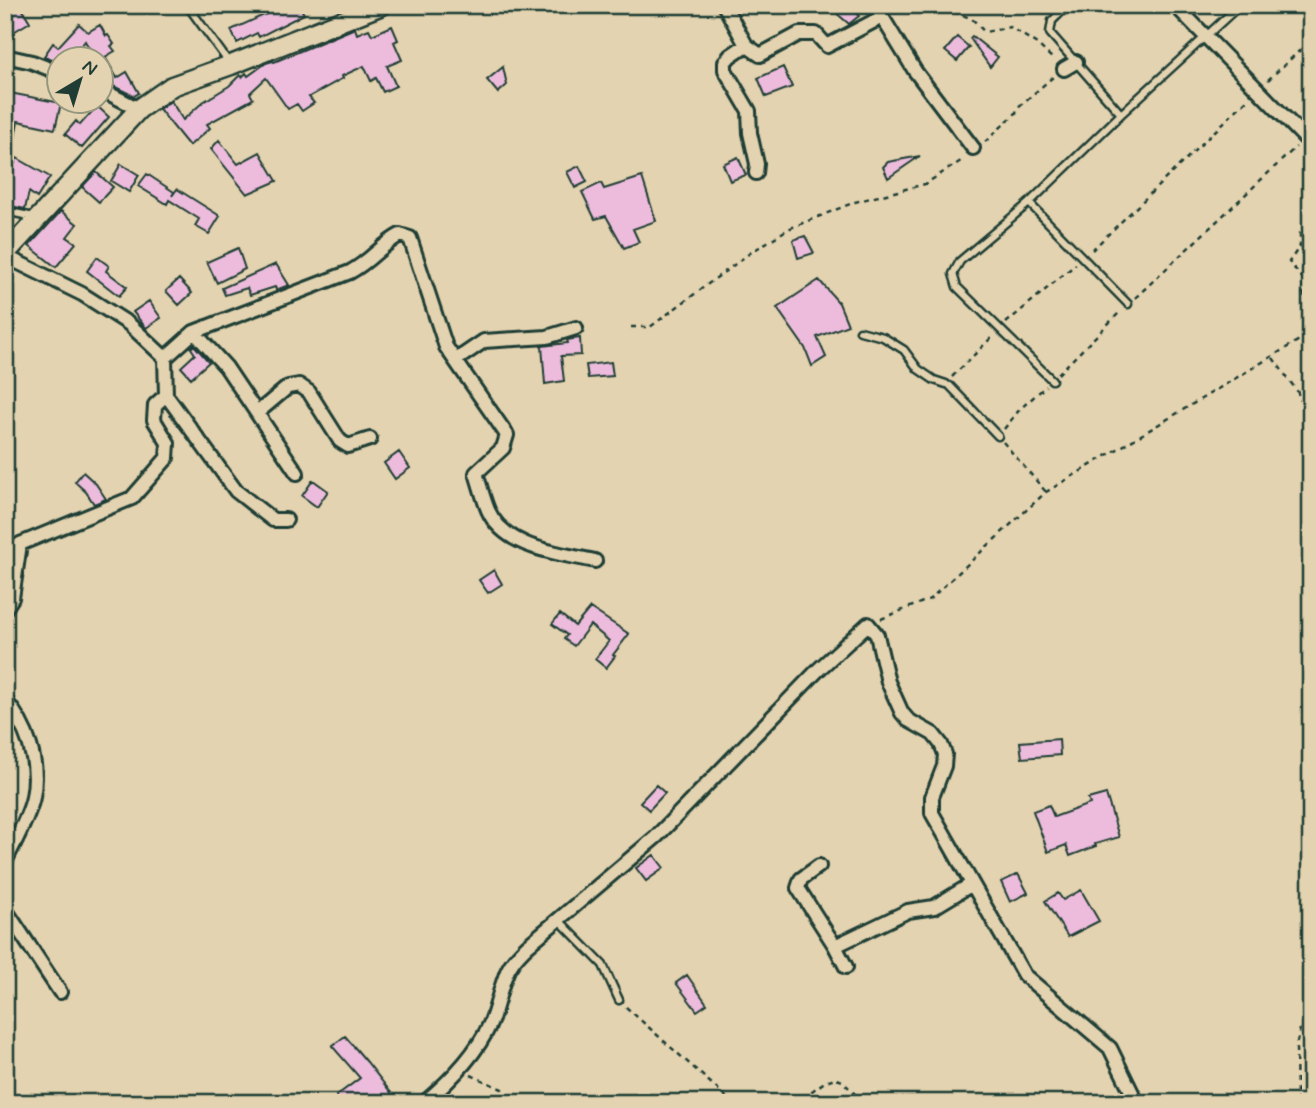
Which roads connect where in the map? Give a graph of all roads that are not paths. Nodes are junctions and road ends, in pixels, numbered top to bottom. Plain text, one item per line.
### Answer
1 (187, 5) edge
2 (382, 5) edge
3 (724, 5) edge
4 (1068, 5) edge
5 (1175, 5) edge
6 (1240, 5) edge
7 (1205, 37) junction
8 (746, 45) junction
9 (5, 56) edge
10 (231, 65) junction
11 (46, 68) edge
12 (116, 97) edge
13 (139, 109) junction
14 (1121, 114) junction
15 (1305, 138) dead end
16 (973, 148) road end
17 (756, 173) dead end
18 (1028, 203) junction
19 (5, 211) edge
20 (38, 218) junction
21 (5, 255) edge
22 (1128, 304) dead end
23 (576, 328) dead end
24 (860, 331) dead end
25 (194, 332) junction
26 (166, 358) junction
27 (456, 360) junction
28 (1052, 380) dead end
29 (166, 395) junction
30 (257, 413) junction
31 (998, 436) dead end
32 (370, 439) dead end
33 (297, 473) dead end
34 (286, 520) dead end
35 (595, 561) dead end
36 (5, 609) edge
37 (5, 700) edge
38 (5, 862) edge
39 (819, 866) dead end
40 (972, 884) junction
41 (5, 909) edge
42 (558, 919) junction
43 (835, 946) junction
44 (846, 967) dead end
45 (60, 992) dead end
46 (619, 1000) road end
47 (424, 1103) edge
48 (1137, 1103) edge

1 - 10 lane
2 - 10 main road
3 - 8 street
4 - 14 lane
5 - 7 street
6 - 7 lane
7 - 14 lane
7 - 15 street
8 - 16 street
8 - 17 street
9 - 11 street
10 - 13 main road
12 - 13 street
13 - 20 main road
14 - 18 lane
18 - 22 lane
18 - 28 lane
19 - 20 lane
20 - 21 main road
21 - 26 street
23 - 27 street
24 - 31 lane
25 - 26 street
25 - 27 street
25 - 30 street
26 - 29 street
27 - 35 street
29 - 34 street
29 - 36 street
30 - 32 street
30 - 33 street
37 - 38 street
39 - 43 street
40 - 42 street
40 - 43 street
40 - 48 street
41 - 45 street
42 - 46 lane
42 - 47 street
43 - 44 street

